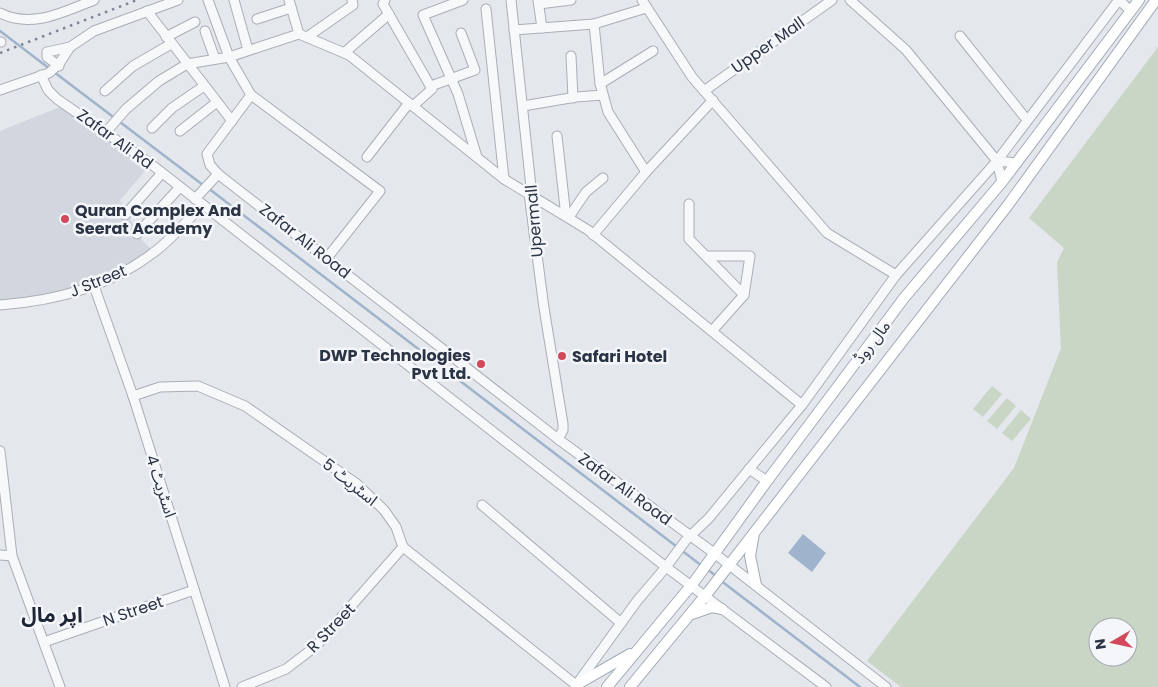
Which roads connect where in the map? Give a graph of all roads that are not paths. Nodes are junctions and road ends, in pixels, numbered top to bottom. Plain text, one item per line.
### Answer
1 (94, 0) edge
2 (178, 0) edge
3 (208, 0) edge
4 (234, 0) edge
5 (352, 0) edge
6 (385, 0) edge
7 (463, 0) edge
8 (511, 0) edge
9 (571, 0) edge
10 (832, 0) edge
11 (850, 0) edge
12 (1118, 0) edge
13 (1139, 0) edge
14 (1156, 0) edge
15 (538, 2) edge
16 (290, 4) edge
17 (644, 4) edge
18 (1158, 6) edge
19 (486, 9) dead end
20 (146, 11) junction
21 (1131, 11) junction
22 (0, 13) edge
23 (389, 14) junction
24 (1147, 14) junction
25 (257, 19) dead end
26 (195, 22) dead end
27 (594, 24) junction
28 (542, 28) junction
29 (206, 30) dead end
30 (514, 30) junction
31 (461, 33) dead end
32 (303, 36) junction
33 (960, 36) dead end
34 (169, 40) junction
35 (70, 46) junction
36 (248, 50) junction
37 (653, 51) dead end
38 (344, 53) junction
39 (571, 56) dead end
40 (229, 57) junction
41 (215, 59) junction
42 (187, 64) junction
43 (51, 70) junction
44 (450, 79) junction
45 (600, 84) junction
46 (204, 86) junction
47 (430, 86) junction
48 (0, 90) edge
49 (105, 91) dead end
50 (704, 91) junction
51 (251, 95) junction
52 (603, 95) junction
53 (573, 98) junction
54 (713, 100) junction
55 (217, 102) junction
56 (411, 105) junction
57 (523, 106) junction
58 (1027, 120) junction
59 (232, 121) junction
60 (152, 128) dead end
61 (180, 130) dead end
62 (107, 131) junction
63 (557, 136) dead end
64 (367, 157) dead end
65 (477, 157) junction
66 (997, 161) junction
67 (1016, 163) junction
68 (162, 172) junction
69 (646, 172) junction
70 (216, 175) junction
71 (603, 178) dead end
72 (504, 179) junction
73 (1002, 182) junction
74 (180, 187) junction
75 (529, 194) junction
76 (195, 199) junction
77 (689, 204) dead end
78 (202, 205) junction
79 (125, 215) dead end
80 (565, 215) junction
81 (137, 234) dead end
82 (594, 235) junction
83 (707, 256) junction
84 (327, 258) junction
85 (896, 275) junction
86 (94, 286) junction
87 (744, 295) junction
88 (0, 305) edge
89 (712, 332) junction
90 (132, 396) junction
91 (802, 404) junction
92 (558, 439) junction
93 (0, 451) edge
94 (749, 469) junction
95 (767, 481) junction
96 (482, 505) dead end
97 (754, 532) junction
98 (688, 538) junction
99 (403, 547) junction
100 (0, 556) edge
101 (12, 556) junction
102 (712, 558) junction
103 (668, 565) junction
104 (726, 568) junction
105 (693, 584) junction
106 (756, 586) junction
107 (194, 590) junction
108 (707, 593) junction
109 (722, 609) junction
110 (689, 615) junction
111 (621, 623) junction
112 (44, 642) junction
113 (635, 651) junction
114 (576, 686) edge
115 (60, 687) edge
116 (225, 687) edge
117 (242, 687) edge
118 (607, 687) edge
119 (630, 687) edge
120 (826, 687) edge
121 (886, 687) edge

1 - 22 street
2 - 20 street
3 - 40 street
4 - 36 street
5 - 32 street
6 - 23 street
7 - 44 street
8 - 30 street, Upermall
9 - 15 street
10 - 50 street, Upper Mall
11 - 66 street
12 - 21 street
12 - 58 street
13 - 21 main road, مال روڈ
14 - 24 main road, مال روڈ
15 - 28 street
16 - 25 street
16 - 32 street
17 - 27 street
17 - 50 street
18 - 24 street
19 - 72 street
20 - 34 street
20 - 35 street
21 - 67 main road, مال روڈ
23 - 38 street
23 - 47 street
24 - 97 main road, مال روڈ
26 - 34 street
27 - 28 street
27 - 45 street
28 - 30 street
29 - 41 street
30 - 57 street, Upermall
31 - 44 street
32 - 36 street
32 - 38 street
33 - 58 street
34 - 42 street
34 - 49 street
35 - 43 street
35 - 43 street, Zafar Ali Rd
36 - 40 street
37 - 45 street
38 - 56 street
39 - 53 street
40 - 41 street
40 - 51 street
41 - 42 street
42 - 46 street
42 - 62 street
43 - 48 street
43 - 62 street, Zafar Ali Rd
44 - 47 street
44 - 65 street
45 - 52 street
46 - 55 street
46 - 60 street
47 - 56 street
50 - 54 street
51 - 59 street
51 - 84 street
52 - 53 street
52 - 69 street
53 - 57 street
54 - 69 street
54 - 85 street
55 - 59 street
55 - 61 street
56 - 64 street
56 - 65 street
57 - 75 street, Upermall
58 - 66 street
59 - 70 street
62 - 68 street, Zafar Ali Rd
63 - 80 street
65 - 72 street
66 - 67 street
66 - 73 street
66 - 85 street
67 - 73 main road, مال روڈ
68 - 74 street, Zafar Ali Rd
68 - 79 street
69 - 82 street
70 - 76 street
70 - 84 street, Zafar Ali Road
71 - 80 street
72 - 75 street
73 - 95 main road, مال روڈ
74 - 76 street, Zafar Ali Rd
74 - 81 street
75 - 80 street
75 - 92 street, Upermall
76 - 78 street
77 - 83 street
78 - 86 street, J Street
78 - 103 street
80 - 82 street
82 - 89 street
83 - 87 street
83 - 87 street
84 - 92 street, Zafar Ali Road
85 - 91 street
86 - 88 street, J Street
86 - 90 street, اسٹریٹ 4
87 - 89 street
89 - 91 street
90 - 99 street, اسٹریٹ 5
90 - 107 street, اسٹریٹ 4
91 - 94 street
92 - 98 street, Zafar Ali Road
93 - 101 street
94 - 95 street
94 - 98 street
95 - 102 main road, مال روڈ
96 - 111 street
97 - 104 main road, مال روڈ
97 - 106 main road
98 - 102 street, Zafar Ali Road
98 - 103 street
99 - 114 street, اسٹریٹ 5
99 - 117 street, R Street
100 - 101 street
101 - 112 street
102 - 104 street, Zafar Ali Road
102 - 105 main road, مال روڈ
103 - 105 street
103 - 111 street
104 - 106 street, Zafar Ali Road
104 - 108 main road, مال روڈ
105 - 108 street
105 - 113 main road, مال روڈ
106 - 121 street, Zafar Ali Road
107 - 112 street, N Street
107 - 116 street, اسٹریٹ 4
108 - 109 street
108 - 110 main road, مال روڈ
109 - 110 main road
109 - 120 street
110 - 119 main road, مال روڈ
111 - 114 street
112 - 115 street
113 - 114 main road
113 - 118 main road, مال روڈ

